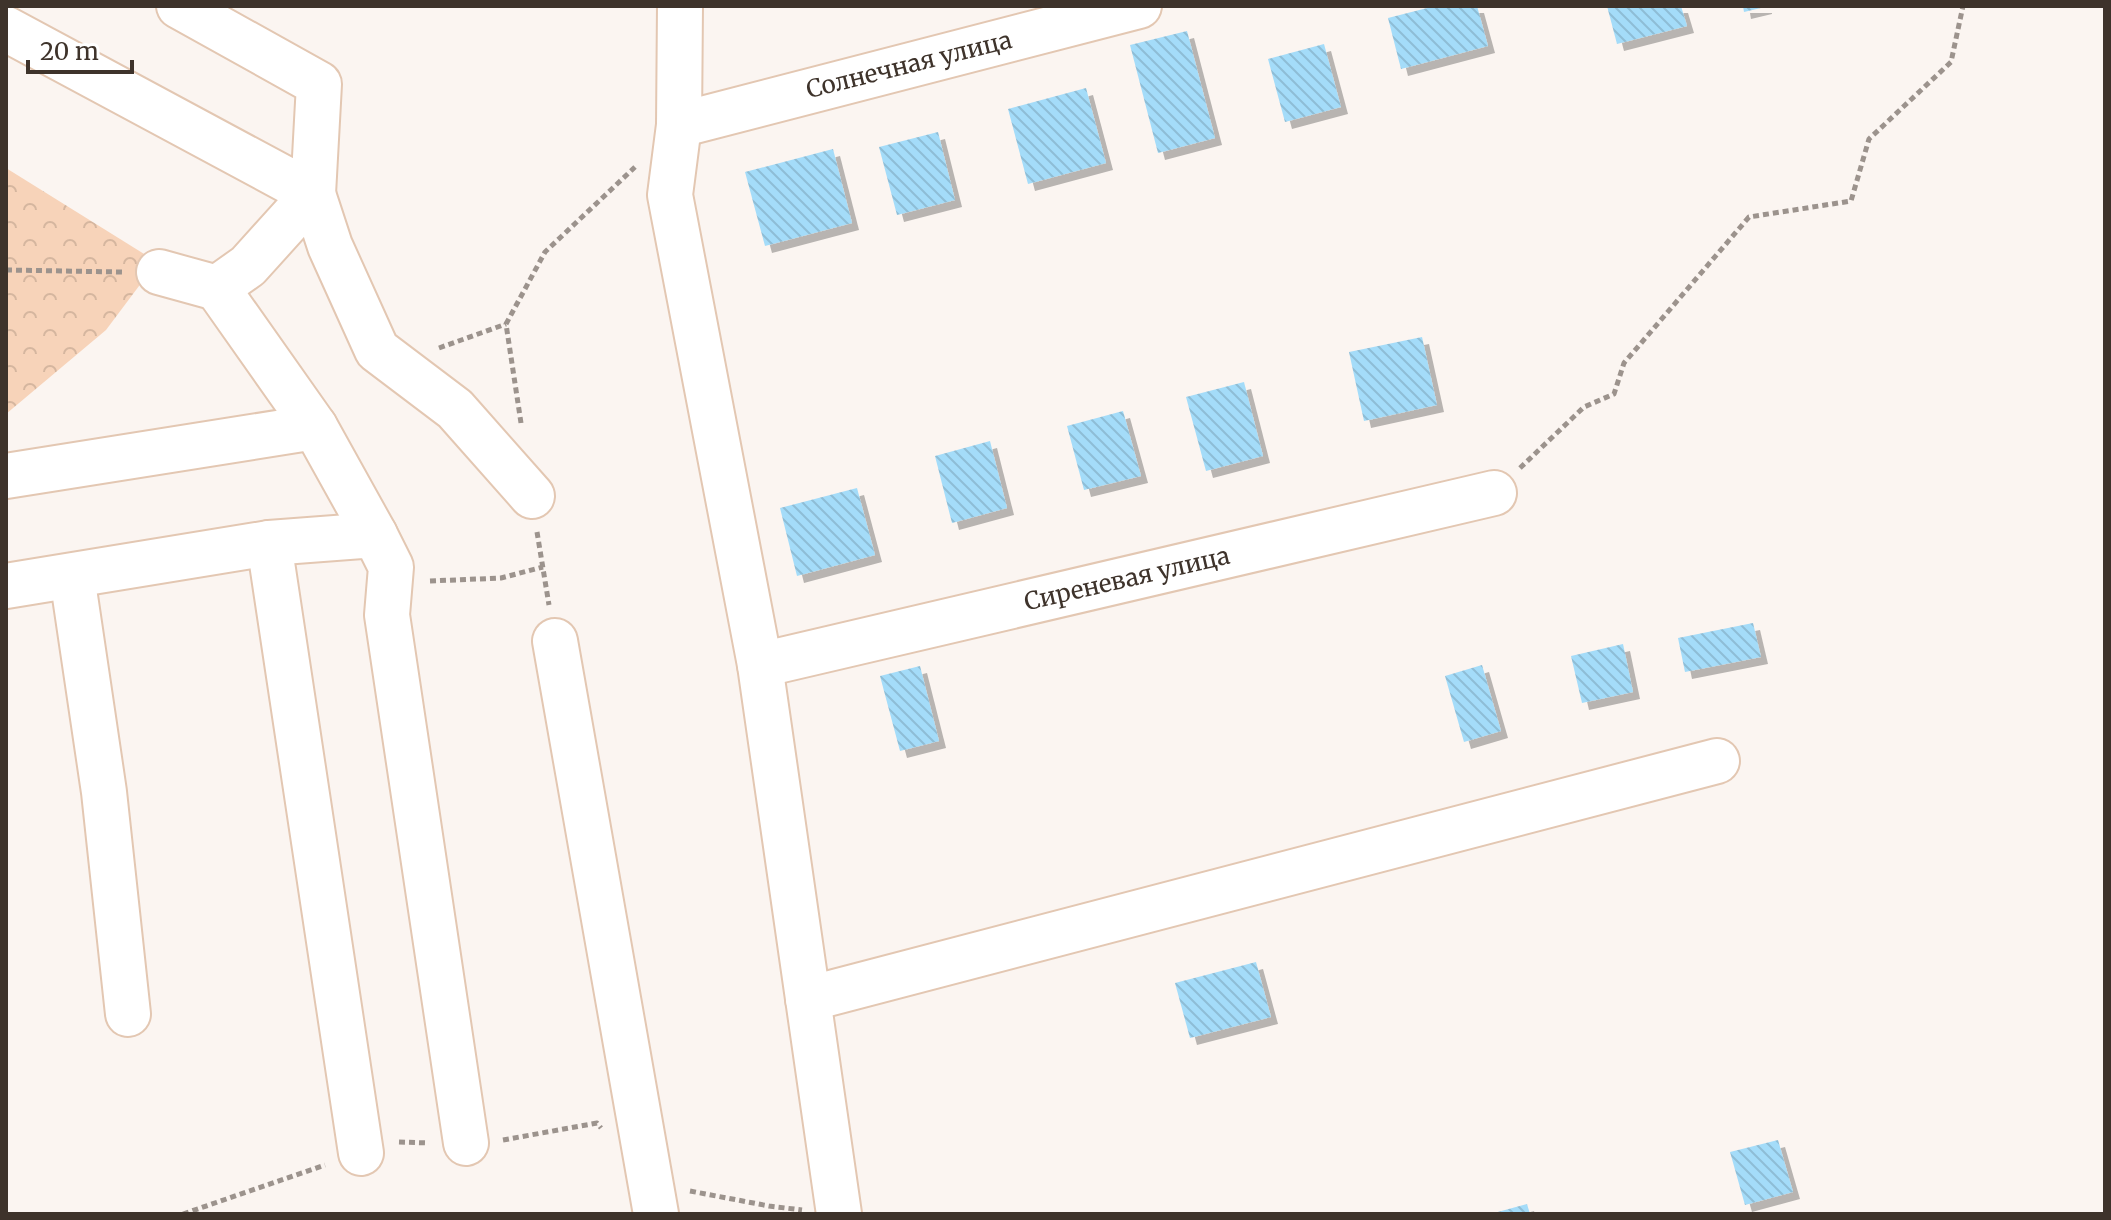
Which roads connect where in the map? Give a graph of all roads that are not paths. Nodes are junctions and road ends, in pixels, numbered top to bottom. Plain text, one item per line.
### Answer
1 (179, 6) edge
2 (680, 6) edge
3 (1139, 6) edge
4 (6, 29) edge
5 (679, 125) junction
6 (313, 194) junction
7 (159, 272) road end
8 (217, 288) junction
9 (315, 427) junction
10 (6, 476) edge
11 (1494, 493) road end
12 (532, 496) road end
13 (269, 543) junction
14 (383, 551) junction
15 (72, 576) junction
16 (6, 586) edge
17 (555, 641) road end
18 (760, 665) junction
19 (1717, 761) dead end
20 (808, 999) junction
21 (128, 1014) dead end
22 (466, 1143) road end
23 (361, 1153) road end
24 (652, 1194) edge
25 (839, 1214) edge

1 - 6 street
2 - 5 street
3 - 5 street, Солнечная улица
4 - 6 street
5 - 18 street
6 - 8 street
6 - 12 street
7 - 8 street
8 - 9 street
9 - 10 street
9 - 14 street
11 - 18 street, Сиреневая улица
13 - 14 street
13 - 15 street
13 - 23 street
14 - 22 street
15 - 16 street
15 - 21 street
17 - 24 street
18 - 20 street
19 - 20 street
20 - 25 street

